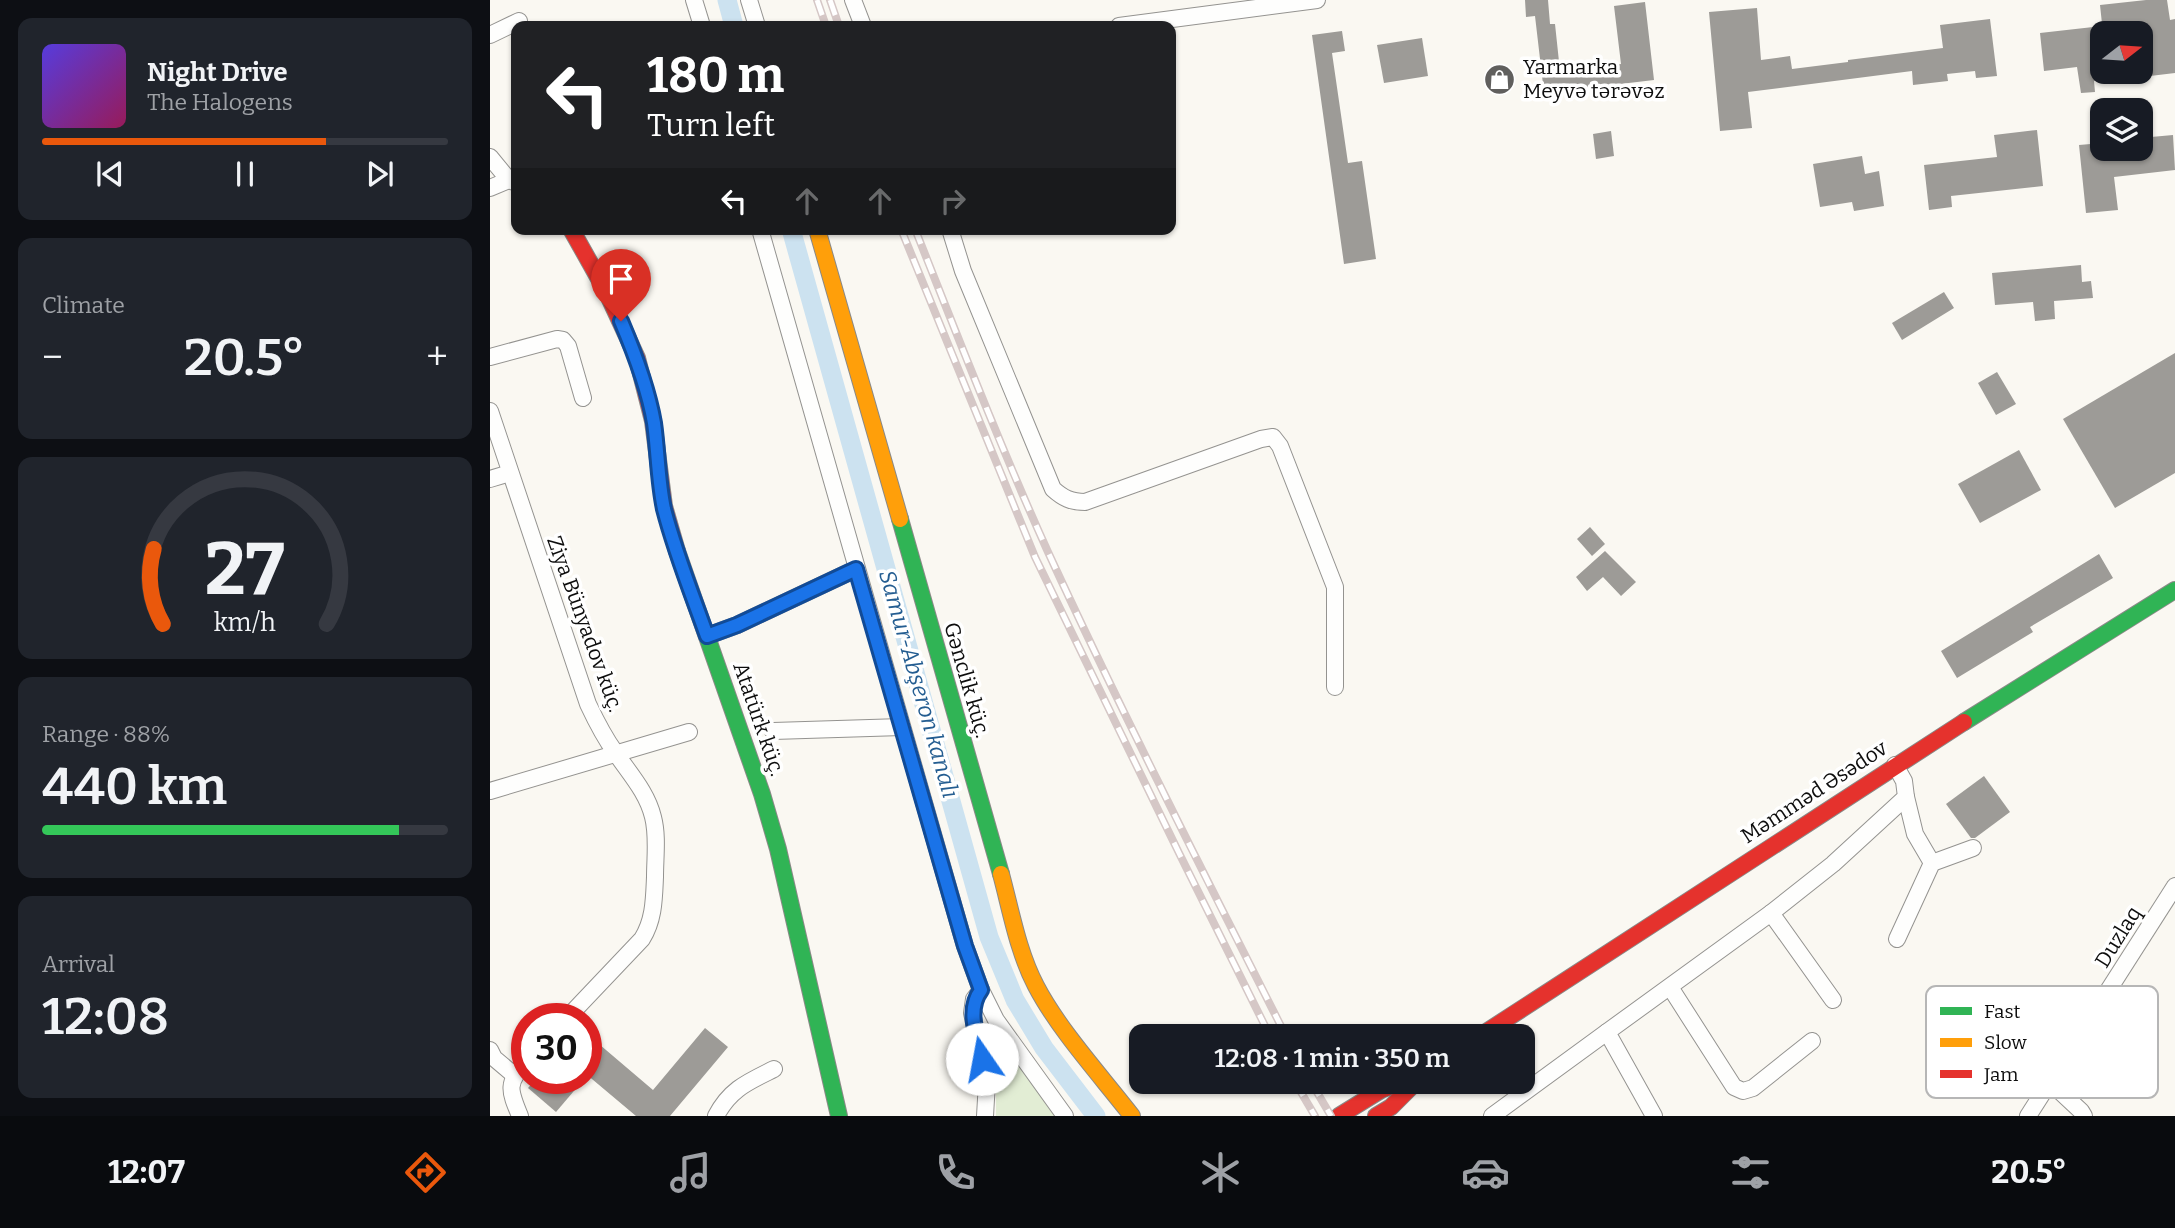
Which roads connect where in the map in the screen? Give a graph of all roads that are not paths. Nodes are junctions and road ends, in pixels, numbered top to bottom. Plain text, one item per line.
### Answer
1 (694, 0) edge
2 (749, 0) edge
3 (853, 0) edge
4 (1317, 0) edge
5 (700, 21) edge
6 (756, 21) edge
7 (861, 21) edge
8 (1157, 21) edge
9 (511, 25) edge
10 (490, 36) edge
11 (490, 157) edge
12 (511, 177) edge
13 (511, 181) edge
14 (490, 188) edge
15 (573, 235) edge
16 (762, 235) edge
17 (819, 235) edge
18 (952, 235) edge
19 (490, 357) edge
20 (583, 398) dead end
21 (490, 411) edge
22 (510, 473) junction
23 (490, 479) edge
24 (856, 569) junction
25 (2175, 590) edge
26 (707, 636) junction
27 (1335, 687) dead end
28 (902, 727) junction
29 (773, 731) dead end
30 (689, 732) dead end
31 (616, 754) junction
32 (1895, 765) junction
33 (490, 791) edge
34 (1906, 797) junction
35 (1973, 848) dead end
36 (1932, 863) junction
37 (2175, 886) edge
38 (1771, 914) junction
39 (1897, 939) dead end
40 (2112, 986) edge
41 (1670, 987) junction
42 (981, 990) junction
43 (1833, 1000) dead end
44 (581, 1003) edge
45 (1498, 1024) edge
46 (1607, 1032) junction
47 (1812, 1041) dead end
48 (490, 1051) edge
49 (774, 1069) dead end
50 (511, 1072) edge
51 (512, 1094) edge
52 (1375, 1094) edge
53 (1404, 1094) edge
54 (2041, 1098) edge
55 (2067, 1098) edge
56 (520, 1116) edge
57 (716, 1116) edge
58 (839, 1116) edge
59 (985, 1116) edge
60 (1065, 1116) edge
61 (1132, 1116) edge
62 (1339, 1116) edge
63 (1376, 1116) edge
64 (1492, 1116) edge
65 (1654, 1116) edge
66 (2028, 1116) edge
67 (2084, 1116) edge

1 - 5 street
2 - 6 street
3 - 7 street
4 - 8 street
9 - 10 street
11 - 12 street
13 - 14 street
15 - 26 street, Atatürk küç.
16 - 24 street
17 - 61 street, Gənclik küç.
18 - 27 street
19 - 20 street
21 - 22 street, Ziya Bünyadov küç.
22 - 23 street
22 - 31 street, Ziya Bünyadov küç.
24 - 26 street
24 - 28 street
25 - 32 street, Məmməd Əsədov
26 - 58 street, Atatürk küç.
28 - 29 street
28 - 42 street
30 - 31 street
31 - 33 street
31 - 44 street, Ziya Bünyadov küç.
32 - 34 street
32 - 45 street, Məmməd Əsədov
34 - 36 street
34 - 38 street
35 - 36 street
36 - 39 street
37 - 40 street, Duzlaq
38 - 41 street
38 - 43 street
41 - 46 street
41 - 47 street
42 - 59 street
42 - 60 street
46 - 64 street
46 - 65 street
48 - 50 street
49 - 57 street
51 - 56 street
52 - 62 street
53 - 63 street
54 - 66 street, Duzlaq
55 - 67 street

